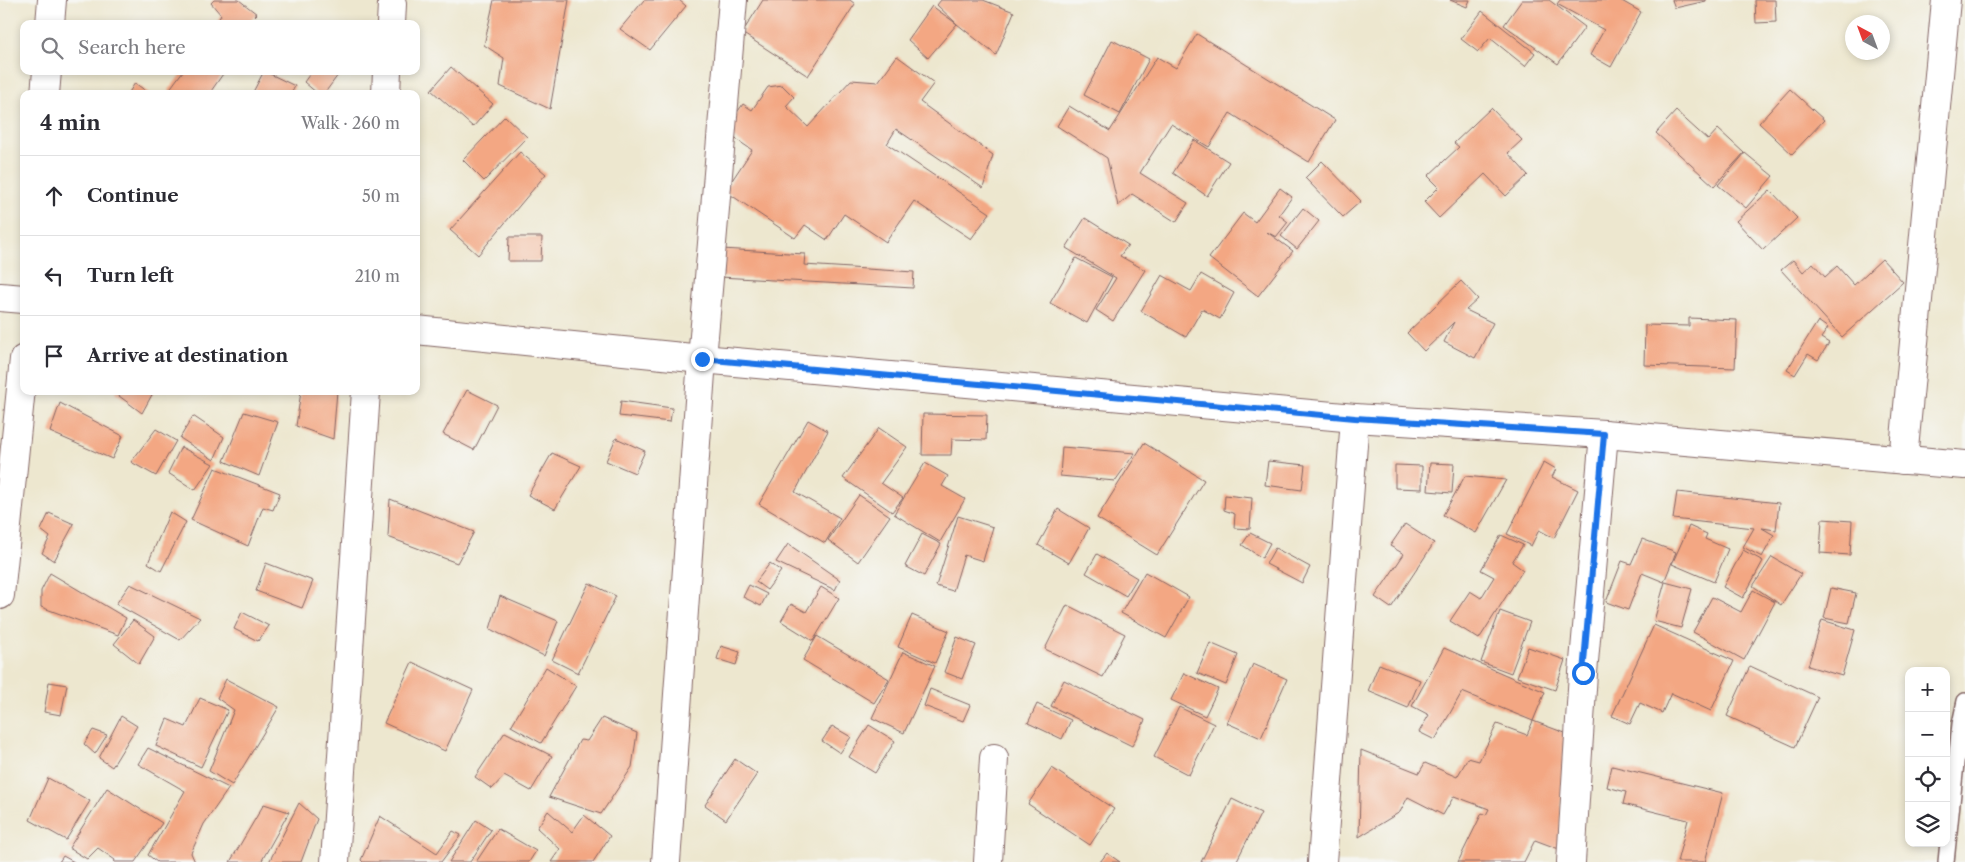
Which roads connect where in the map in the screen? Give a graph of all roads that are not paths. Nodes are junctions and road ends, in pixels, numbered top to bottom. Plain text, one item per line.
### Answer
1 (52, 0) edge
2 (733, 0) edge
3 (1946, 0) edge
4 (50, 20) edge
5 (47, 75) edge
6 (387, 75) edge
7 (45, 90) edge
8 (386, 90) edge
9 (0, 297) edge
10 (20, 299) edge
11 (420, 330) edge
12 (702, 359) junction
13 (20, 395) edge
14 (366, 395) edge
15 (1355, 418) junction
16 (1604, 434) junction
17 (1903, 460) junction
18 (1965, 465) edge
19 (0, 595) edge
20 (1965, 701) edge
21 (994, 758) dead end
22 (335, 862) edge
23 (666, 862) edge
24 (988, 862) edge
25 (1322, 862) edge
26 (1571, 862) edge
27 (1946, 862) edge

1 - 4 street
2 - 12 street
3 - 17 street
5 - 7 street
6 - 8 street
9 - 10 street
11 - 12 street
12 - 15 street
12 - 23 street
13 - 19 street
14 - 22 street
15 - 16 street
15 - 25 street
16 - 17 street
16 - 26 street
17 - 18 street
20 - 27 lane
21 - 24 street

